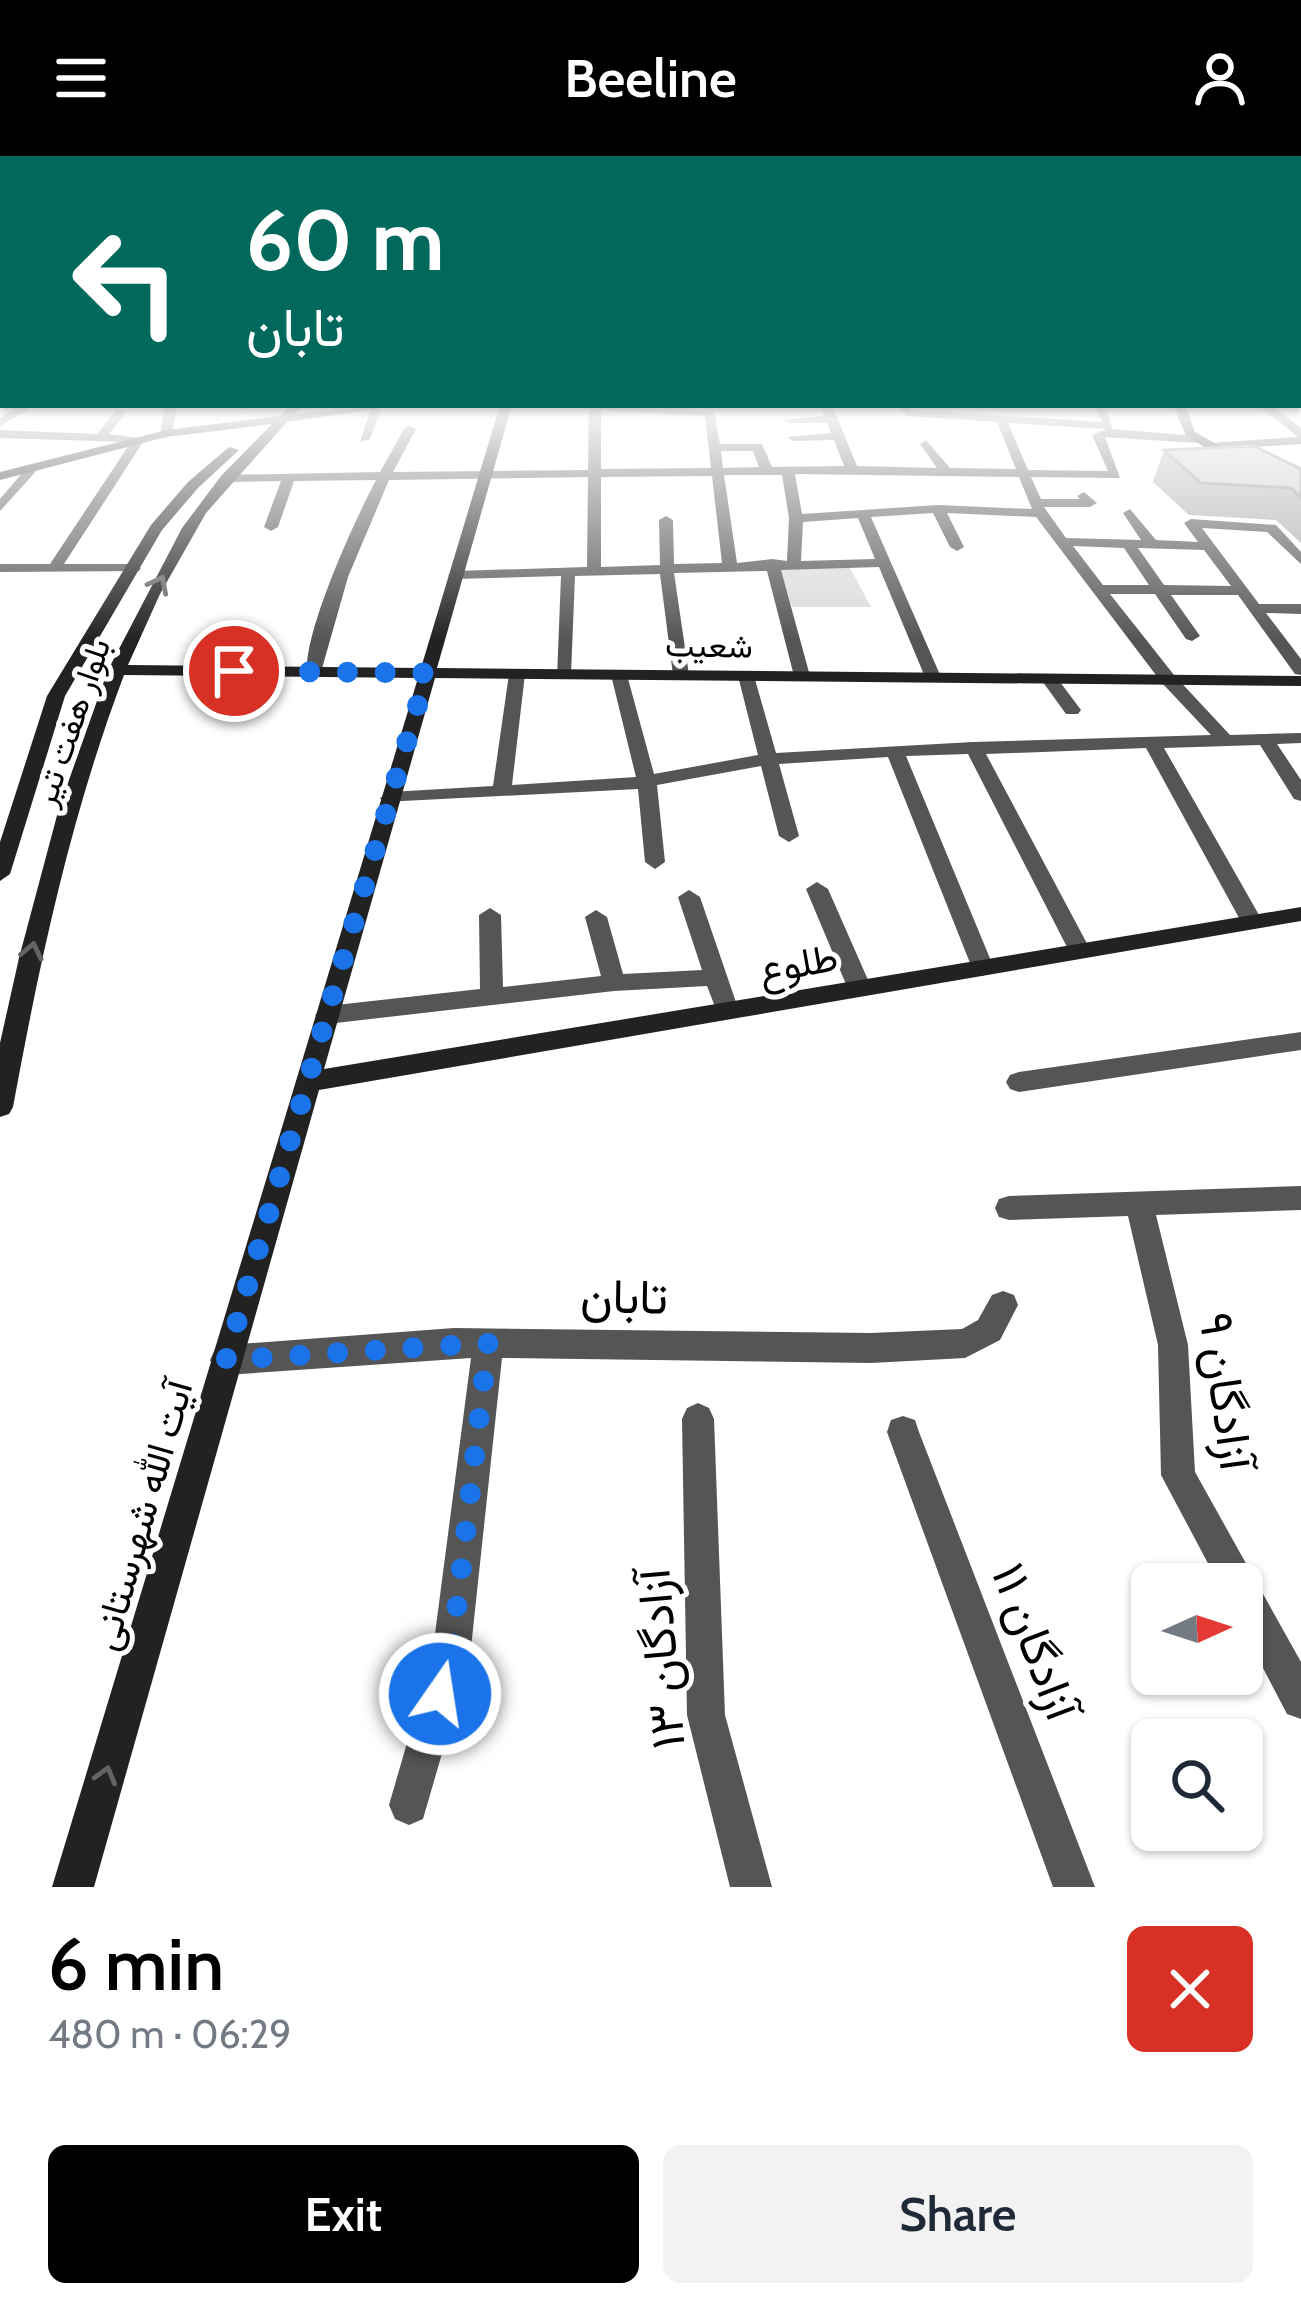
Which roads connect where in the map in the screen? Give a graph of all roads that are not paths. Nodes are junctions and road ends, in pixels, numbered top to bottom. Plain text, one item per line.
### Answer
1 (24, 479) edge
2 (113, 479) edge
3 (206, 479) edge
4 (219, 479) edge
5 (288, 479) edge
6 (382, 479) edge
7 (484, 479) edge
8 (595, 479) edge
9 (718, 479) edge
10 (789, 479) edge
11 (897, 479) edge
12 (1025, 479) edge
13 (1084, 496) dead end
14 (905, 503) dead end
15 (0, 507) edge
16 (1038, 508) junction
17 (938, 509) junction
18 (862, 512) junction
19 (1130, 513) dead end
20 (796, 518) junction
21 (667, 520) dead end
22 (271, 527) dead end
23 (1063, 542) junction
24 (1128, 544) junction
25 (1151, 544) junction
26 (1205, 546) junction
27 (957, 547) dead end
28 (1298, 552) edge
29 (794, 562) junction
30 (772, 563) junction
31 (882, 563) junction
32 (730, 567) junction
33 (0, 568) edge
34 (54, 568) junction
35 (134, 568) junction
36 (667, 572) junction
37 (568, 574) junction
38 (594, 574) junction
39 (455, 575) junction
40 (1096, 589) junction
41 (1160, 590) junction
42 (1239, 592) junction
43 (1252, 608) junction
44 (1301, 609) edge
45 (1192, 637) dead end
46 (116, 670) junction
47 (1301, 670) edge
48 (313, 672) junction
49 (427, 673) junction
50 (517, 674) junction
51 (563, 674) junction
52 (619, 675) junction
53 (680, 675) junction
54 (746, 676) junction
55 (802, 676) junction
56 (933, 677) junction
57 (1048, 678) junction
58 (1168, 680) junction
59 (1301, 681) edge
60 (1072, 710) dead end
61 (1301, 738) edge
62 (1265, 739) junction
63 (1226, 741) junction
64 (1153, 744) junction
65 (973, 747) junction
66 (896, 751) junction
67 (769, 759) junction
68 (647, 782) junction
69 (502, 792) junction
70 (1301, 795) edge
71 (390, 798) junction
72 (789, 836) dead end
73 (656, 862) dead end
74 (0, 874) edge
75 (817, 889) dead end
76 (689, 897) dead end
77 (1301, 914) edge
78 (490, 915) dead end
79 (596, 917) dead end
80 (1252, 922) junction
81 (1080, 951) junction
82 (982, 968) junction
83 (716, 977) junction
84 (614, 982) junction
85 (860, 988) junction
86 (491, 999) junction
87 (727, 1011) junction
88 (327, 1015) junction
89 (6, 1039) edge
90 (1301, 1041) edge
91 (308, 1082) junction
92 (1018, 1082) dead end
93 (0, 1107) edge
94 (1301, 1198) edge
95 (1139, 1203) junction
96 (1009, 1208) dead end
97 (1003, 1305) dead end
98 (488, 1343) junction
99 (226, 1360) junction
100 (698, 1419) dead end
101 (903, 1432) dead end
102 (1226, 1563) edge
103 (1263, 1630) edge
104 (1301, 1700) edge
105 (409, 1805) dead end
106 (73, 1887) edge
107 (751, 1887) edge
108 (1074, 1887) edge

1 - 15 street
2 - 34 street
3 - 35 street, بلوار هفت تیر
46 -> 4 street, بلوار هفت تیر
5 - 22 street
6 - 48 street
7 - 39 street, آیت الله شهرستانی
8 - 38 street
9 - 32 street
10 - 20 street
11 - 14 street
12 - 16 street
13 - 16 street
16 - 17 street
16 - 23 street
17 - 18 street
17 - 27 street
18 - 20 street
18 - 31 street
19 - 25 street
20 - 29 street
21 - 36 street
23 - 24 street
23 - 40 street
24 - 25 street
24 - 41 street
25 - 26 street
26 - 28 street
26 - 42 street
29 - 30 street
29 - 31 street
30 - 32 street
30 - 55 street
31 - 56 street
32 - 36 street
33 - 34 street
34 - 35 street
35 - 74 street, بلوار هفت تیر
36 - 38 street
36 - 53 street
37 - 38 street
37 - 39 street
37 - 51 street
39 - 49 street, آیت الله شهرستانی
40 - 41 street
40 - 58 street
41 - 42 street
41 - 45 street
42 - 43 street
43 - 44 street
43 - 47 street
46 - 48 street, شعیب
89 -> 46 street, بلوار هفت تیر
48 - 49 street, شعیب
49 - 50 street, شعیب
49 - 71 street, آیت الله شهرستانی
50 - 51 street, شعیب
50 - 69 street
51 - 52 street, شعیب
52 - 53 street, شعیب
52 - 68 street
53 - 54 street, شعیب
54 - 55 street, شعیب
54 - 67 street
55 - 56 street, شعیب
56 - 57 street, شعیب
57 - 58 street, شعیب
57 - 60 street
58 - 59 street, شعیب
58 - 63 street
61 - 62 street
62 - 63 street
62 - 70 street
63 - 64 street
64 - 65 street
64 - 80 street
65 - 66 street
65 - 81 street
66 - 67 street
66 - 82 street
67 - 68 street
67 - 72 street
68 - 69 street
68 - 73 street
69 - 71 street
71 - 88 street, آیت الله شهرستانی
75 - 85 street
76 - 83 street
77 - 80 street, طلوع
78 - 86 street
79 - 84 street
80 - 81 street, طلوع
81 - 82 street, طلوع
82 - 85 street, طلوع
83 - 84 street
83 - 87 street
84 - 86 street
85 - 87 street, طلوع
86 - 88 street
87 - 91 street, طلوع
88 - 91 street, آیت الله شهرستانی
89 - 93 street, بلوار هفت تیر
90 - 92 street
91 - 99 street, آیت الله شهرستانی
94 - 95 street
95 - 96 street
95 - 102 street, آزادگان ۹
97 - 98 street, تابان
98 - 99 street, تابان
98 - 105 street
106 -> 99 street, آیت الله شهرستانی
100 - 107 street, آزادگان ۱۳
101 - 108 street, آزادگان ۱۱
103 - 104 street

